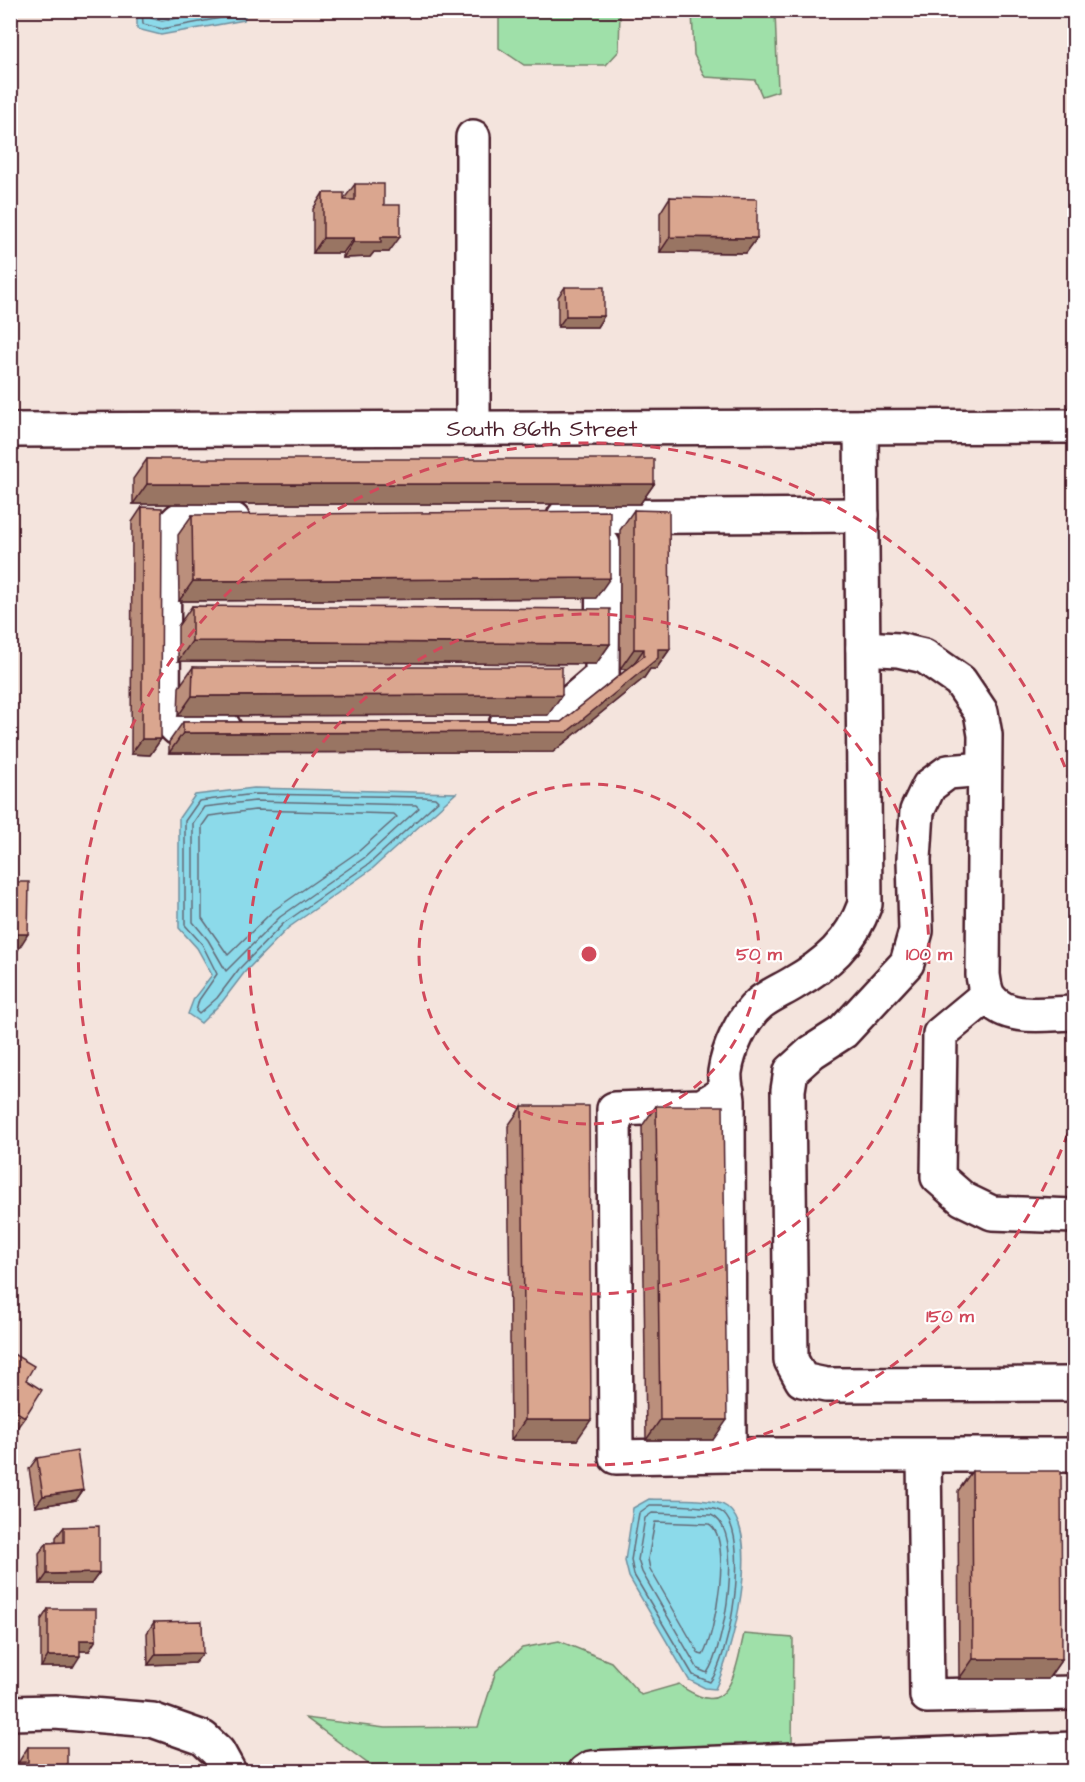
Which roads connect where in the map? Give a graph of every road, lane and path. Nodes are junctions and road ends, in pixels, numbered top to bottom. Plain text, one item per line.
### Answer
1 (473, 136) dead end
2 (1074, 426) edge
3 (861, 427) junction
4 (473, 428) junction
5 (10, 430) edge
6 (862, 515) junction
7 (532, 517) edge
8 (603, 517) junction
9 (261, 520) edge
10 (863, 648) junction
11 (474, 726) edge
12 (249, 728) edge
13 (984, 769) junction
14 (987, 995) junction
15 (1074, 1013) edge
16 (727, 1091) junction
17 (1074, 1216) edge
18 (1074, 1384) edge
19 (729, 1455) junction
20 (1074, 1455) edge
21 (924, 1457) junction
22 (1074, 1693) edge
23 (10, 1713) edge
24 (1074, 1749) edge
25 (848, 1764) edge
26 (229, 1772) edge
27 (585, 1772) edge

1 - 4 street
2 - 3 street, South 86th Street
3 - 4 street, South 86th Street
3 - 6 street
4 - 5 street, South 86th Street
6 - 8 street
6 - 10 street
7 - 8 street
8 - 11 street
9 - 12 street
10 - 13 street
10 - 16 street
13 - 14 street
13 - 18 street
14 - 15 street
14 - 17 street
16 - 19 street
16 - 19 street
19 - 21 street
20 - 21 street
21 - 22 street
23 - 26 street
24 - 25 street
25 - 27 street

